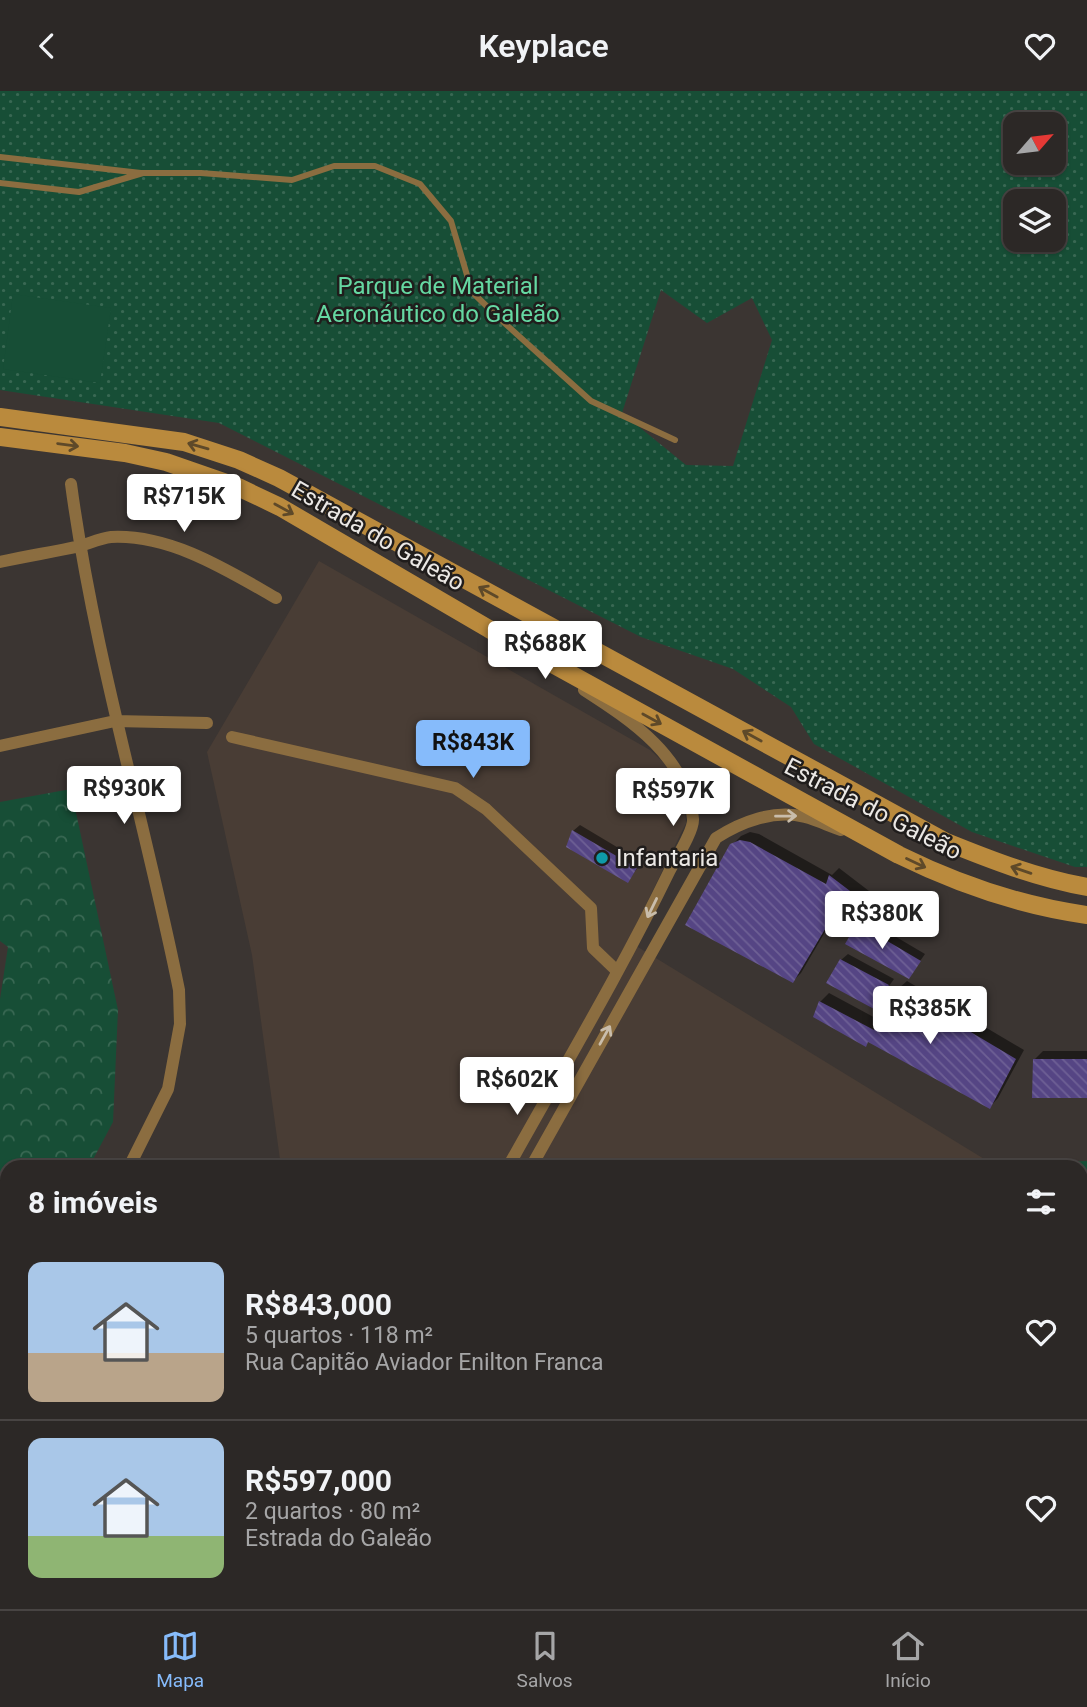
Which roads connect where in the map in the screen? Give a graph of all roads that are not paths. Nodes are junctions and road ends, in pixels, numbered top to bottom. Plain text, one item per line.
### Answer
1 (0, 157) edge
2 (143, 173) junction
3 (0, 183) edge
4 (0, 417) edge
5 (0, 437) edge
6 (674, 440) dead end
7 (71, 484) dead end
8 (79, 546) junction
9 (0, 562) edge
10 (276, 598) dead end
11 (489, 629) junction
12 (115, 721) junction
13 (207, 723) dead end
14 (232, 737) dead end
15 (0, 746) edge
16 (879, 845) junction
17 (1087, 887) edge
18 (1087, 915) edge
19 (617, 971) junction
20 (132, 1160) edge
21 (512, 1160) edge
22 (535, 1160) edge

1 - 2 lane
2 - 3 lane
2 - 6 lane
17 -> 4 main road, Estrada do Galeão
5 -> 11 main road, Estrada do Galeão
7 - 8 street
8 - 9 street
8 - 10 street
8 - 12 street
11 -> 16 main road, Estrada do Galeão
11 -> 19 street
12 - 13 street
12 - 15 street
12 - 20 street
14 - 19 street
16 -> 18 main road, Estrada do Galeão
22 -> 16 street
19 - 21 street

